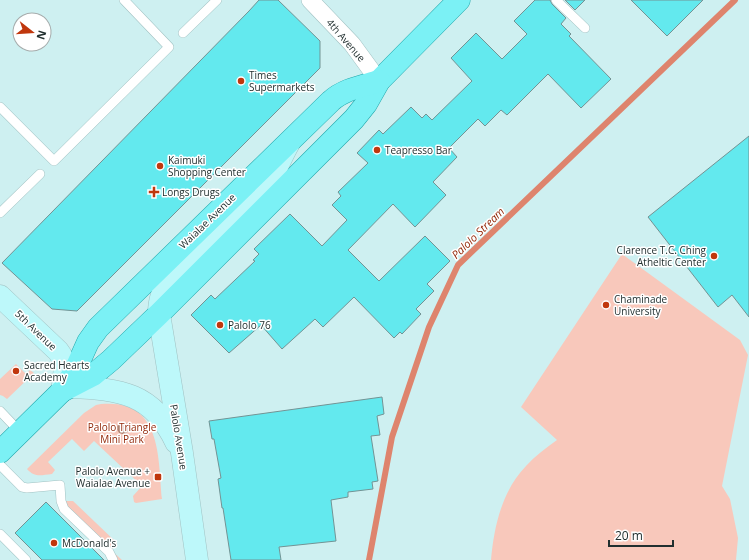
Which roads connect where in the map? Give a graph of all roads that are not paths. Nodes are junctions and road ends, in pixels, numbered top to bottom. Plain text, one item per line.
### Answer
1 (124, 0) edge
2 (217, 0) edge
3 (310, 0) edge
4 (459, 0) edge
5 (556, 0) edge
6 (585, 28) dead end
7 (183, 33) dead end
8 (380, 81) junction
9 (0, 107) edge
10 (292, 139) junction
11 (40, 174) dead end
12 (0, 213) edge
13 (0, 296) edge
14 (159, 314) junction
15 (67, 389) junction
16 (0, 411) edge
17 (20, 432) junction
18 (0, 452) edge
19 (182, 453) junction
20 (0, 465) edge
21 (0, 534) edge
22 (26, 560) edge
23 (113, 560) edge
24 (197, 560) edge

1 - 9 lane
2 - 7 lane
3 - 8 street, 4th Avenue
4 - 8 main road, Waialae Avenue
5 - 6 lane
8 - 10 main road, Waialae Avenue
8 - 14 main road, Waialae Avenue
10 - 14 street, Palolo Avenue
10 - 15 main road, Waialae Avenue
11 - 12 lane
13 - 15 street, 5th Avenue
14 - 15 main road, Waialae Avenue
14 - 19 street, Palolo Avenue
15 - 17 main road, Waialae Avenue
15 - 19 street
16 - 17 lane
17 - 18 main road, Waialae Avenue
19 - 24 street, Palolo Avenue
20 - 23 lane
21 - 22 lane

